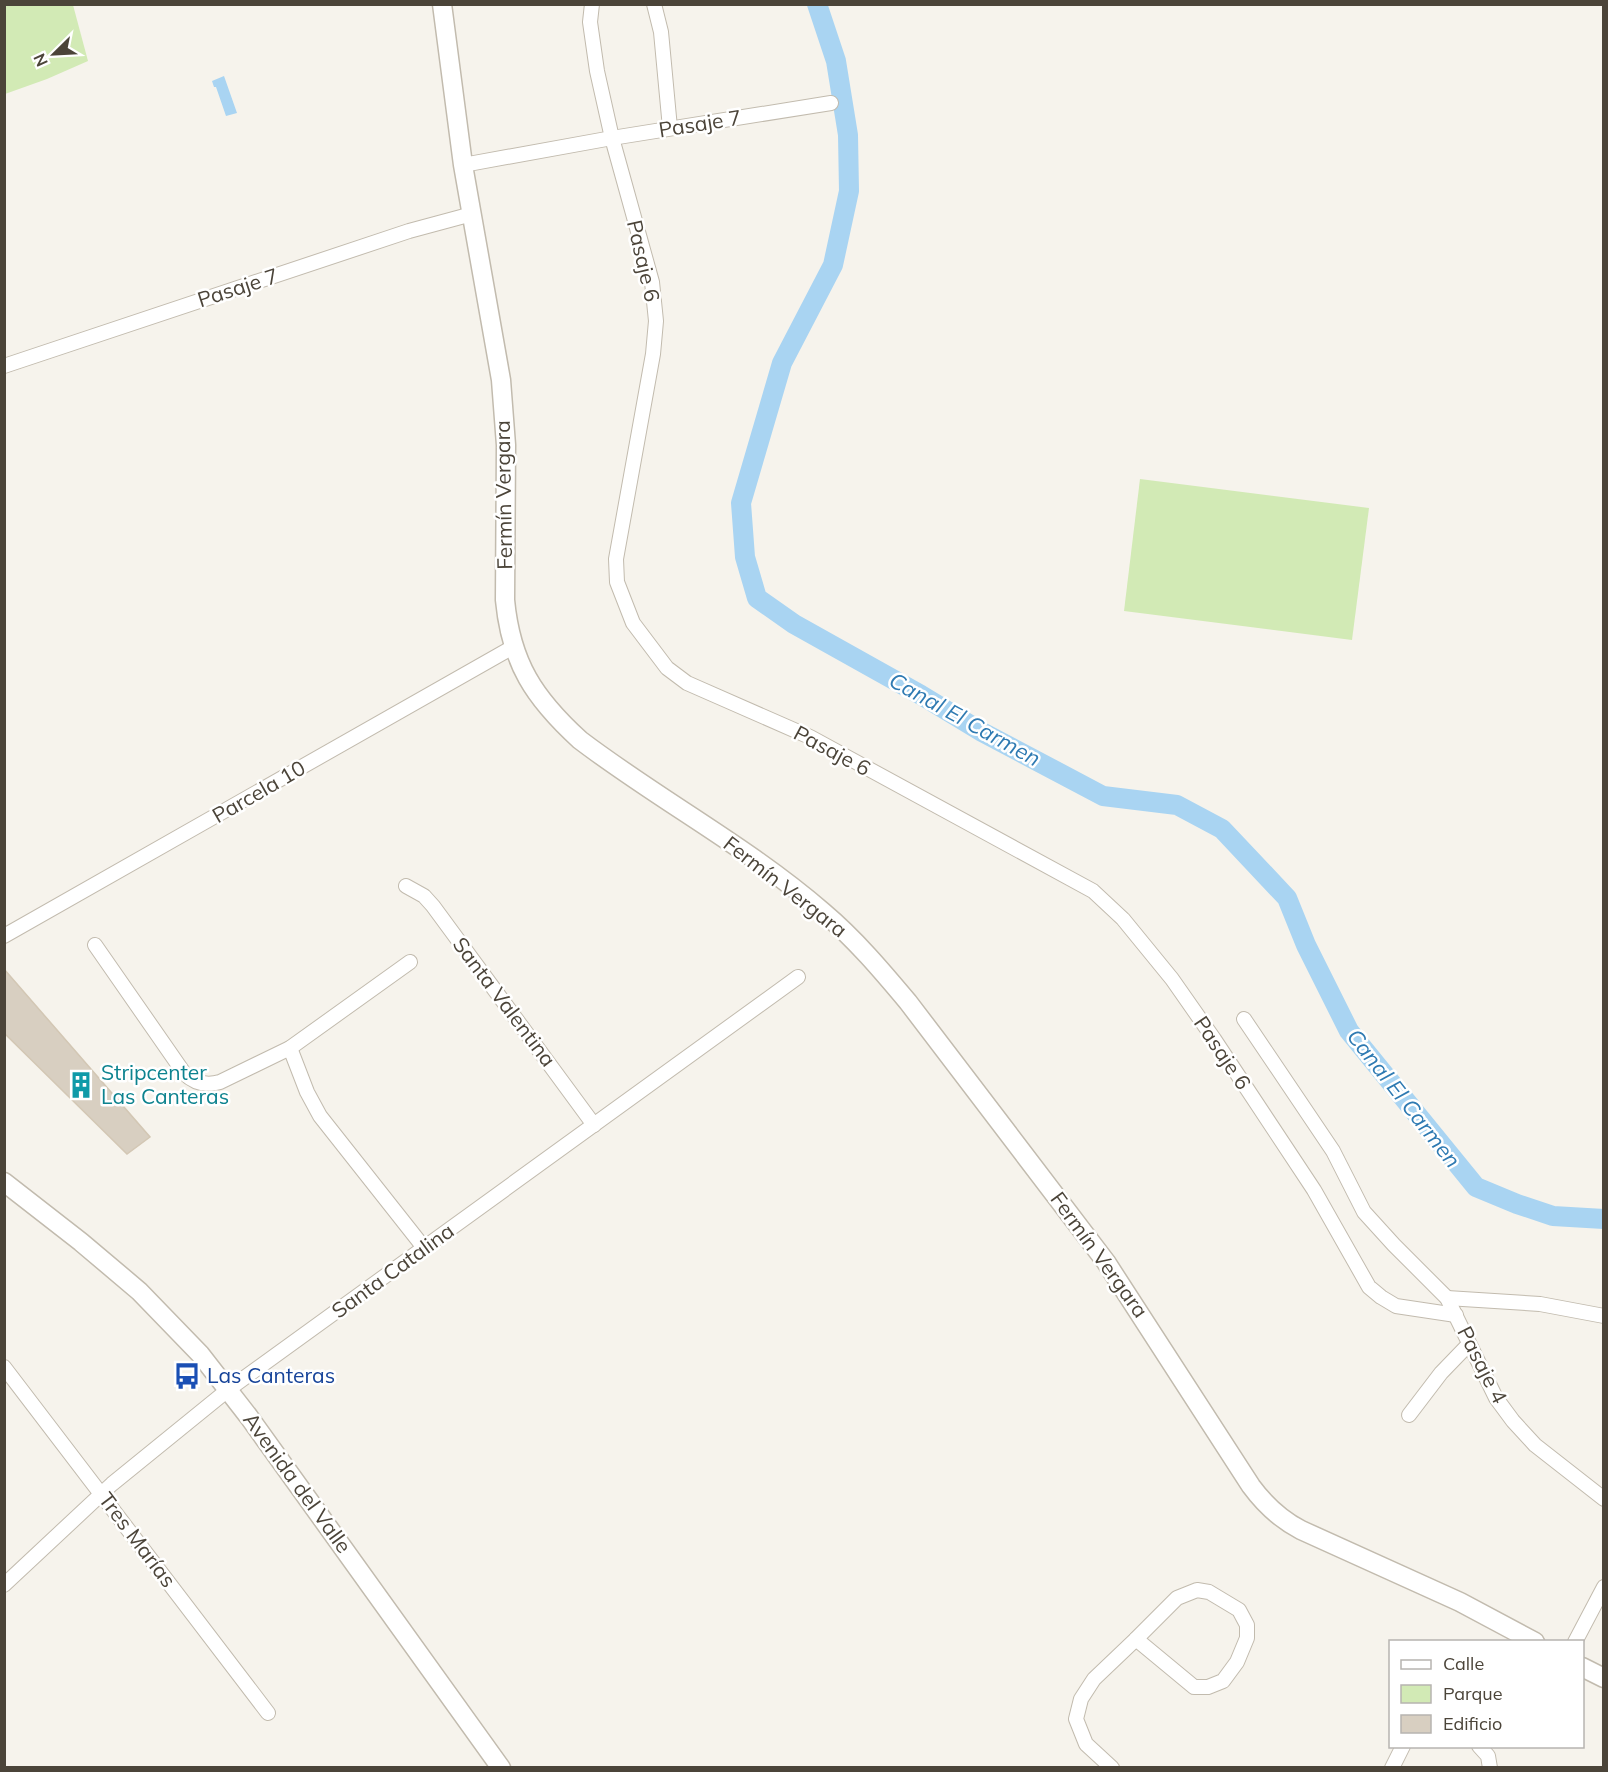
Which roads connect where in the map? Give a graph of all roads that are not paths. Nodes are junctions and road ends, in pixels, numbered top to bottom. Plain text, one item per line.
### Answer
1 (442, 4) edge
2 (592, 4) edge
3 (654, 4) edge
4 (831, 103) dead end
5 (670, 128) junction
6 (612, 138) junction
7 (463, 165) junction
8 (472, 214) junction
9 (4, 366) edge
10 (513, 647) junction
11 (406, 886) dead end
12 (4, 936) edge
13 (95, 945) dead end
14 (410, 962) dead end
15 (798, 977) dead end
16 (1244, 1019) dead end
17 (290, 1048) junction
18 (594, 1125) junction
19 (4, 1182) edge
20 (425, 1249) junction
21 (1447, 1298) junction
22 (1456, 1315) junction
23 (1604, 1317) edge
24 (1469, 1344) junction
25 (4, 1367) edge
26 (229, 1389) junction
27 (1409, 1414) dead end
28 (101, 1493) junction
29 (1604, 1499) edge
30 (4, 1585) edge
31 (1604, 1587) edge
32 (1136, 1639) junction
33 (1533, 1640) edge
34 (1576, 1640) edge
35 (1584, 1668) edge
36 (1604, 1678) edge
37 (268, 1713) dead end
38 (1403, 1748) edge
39 (1481, 1748) edge
40 (501, 1767) edge
41 (1112, 1767) edge
42 (1392, 1767) edge
43 (1490, 1767) edge

1 - 7 street, Fermín Vergara
2 - 6 street, Pasaje 6
3 - 5 street
4 - 5 street, Pasaje 7
5 - 6 street, Pasaje 7
6 - 7 street, Pasaje 7
6 - 22 street, Pasaje 6
7 - 8 street, Fermín Vergara
8 - 9 street, Pasaje 7
8 - 10 street, Fermín Vergara
10 - 12 street, Parcela 10
10 - 33 street, Fermín Vergara
11 - 18 street, Santa Valentina
13 - 17 street
14 - 17 street
15 - 18 street, Santa Catalina
16 - 21 street, Pasaje 6
17 - 20 street
18 - 20 street, Santa Catalina
19 - 26 street, Avenida del Valle
20 - 26 street, Santa Catalina
21 - 22 street, Pasaje 4
21 - 23 street
22 - 24 street, Pasaje 4
24 - 27 street
24 - 29 street, Pasaje 4
25 - 28 street, Tres Marías
26 - 28 street, Santa Catalina
26 - 40 street, Avenida del Valle
28 - 30 street, Santa Catalina
28 - 37 street, Tres Marías
31 - 34 street
32 - 32 street
32 - 41 street
35 - 36 street
38 - 42 street
39 - 43 street

